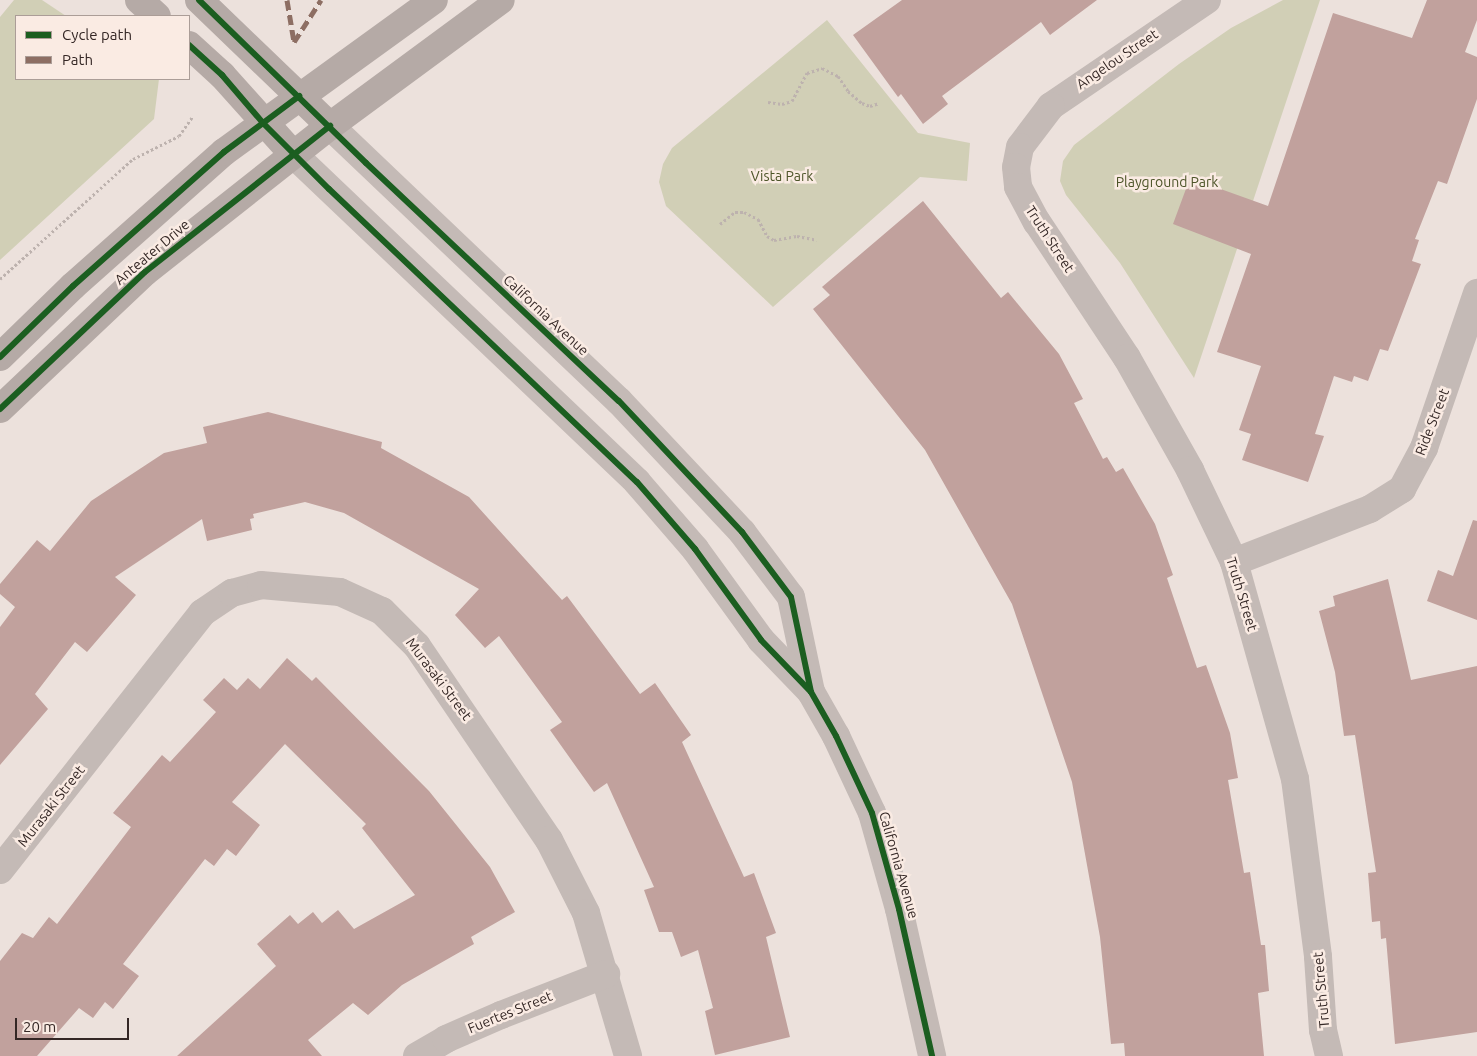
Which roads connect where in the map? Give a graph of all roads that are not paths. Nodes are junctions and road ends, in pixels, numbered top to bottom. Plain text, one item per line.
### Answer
1 (139, 0) edge
2 (199, 0) edge
3 (434, 0) edge
4 (501, 0) edge
5 (1207, 0) edge
6 (156, 15) edge
7 (190, 46) edge
8 (299, 96) junction
9 (262, 123) junction
10 (1034, 125) joint
11 (330, 126) junction
12 (293, 154) junction
13 (1477, 293) edge
14 (0, 357) edge
15 (0, 409) edge
16 (1234, 562) junction
17 (811, 692) junction
18 (0, 870) edge
19 (606, 974) junction
20 (417, 1056) edge
21 (628, 1056) edge
22 (932, 1056) edge
23 (1329, 1056) edge

1 - 6 main road
2 - 8 main road, California Avenue
3 - 8 main road, Anteater Drive
4 - 11 main road, Anteater Drive
5 - 10 street, Angelou Street
7 - 9 main road, California Avenue
8 - 9 main road, Anteater Drive
8 - 11 main road, California Avenue
9 - 12 main road, California Avenue
9 - 14 main road, Anteater Drive
10 - 16 street, Truth Street
11 - 12 main road, Anteater Drive
11 - 17 street, California Avenue
12 - 15 main road, Anteater Drive
12 - 17 street, California Avenue
13 - 16 street, Ride Street
16 - 23 street, Truth Street
17 - 22 street, California Avenue
18 - 19 street, Murasaki Street
19 - 20 street, Fuertes Street
19 - 21 street, Murasaki Street

